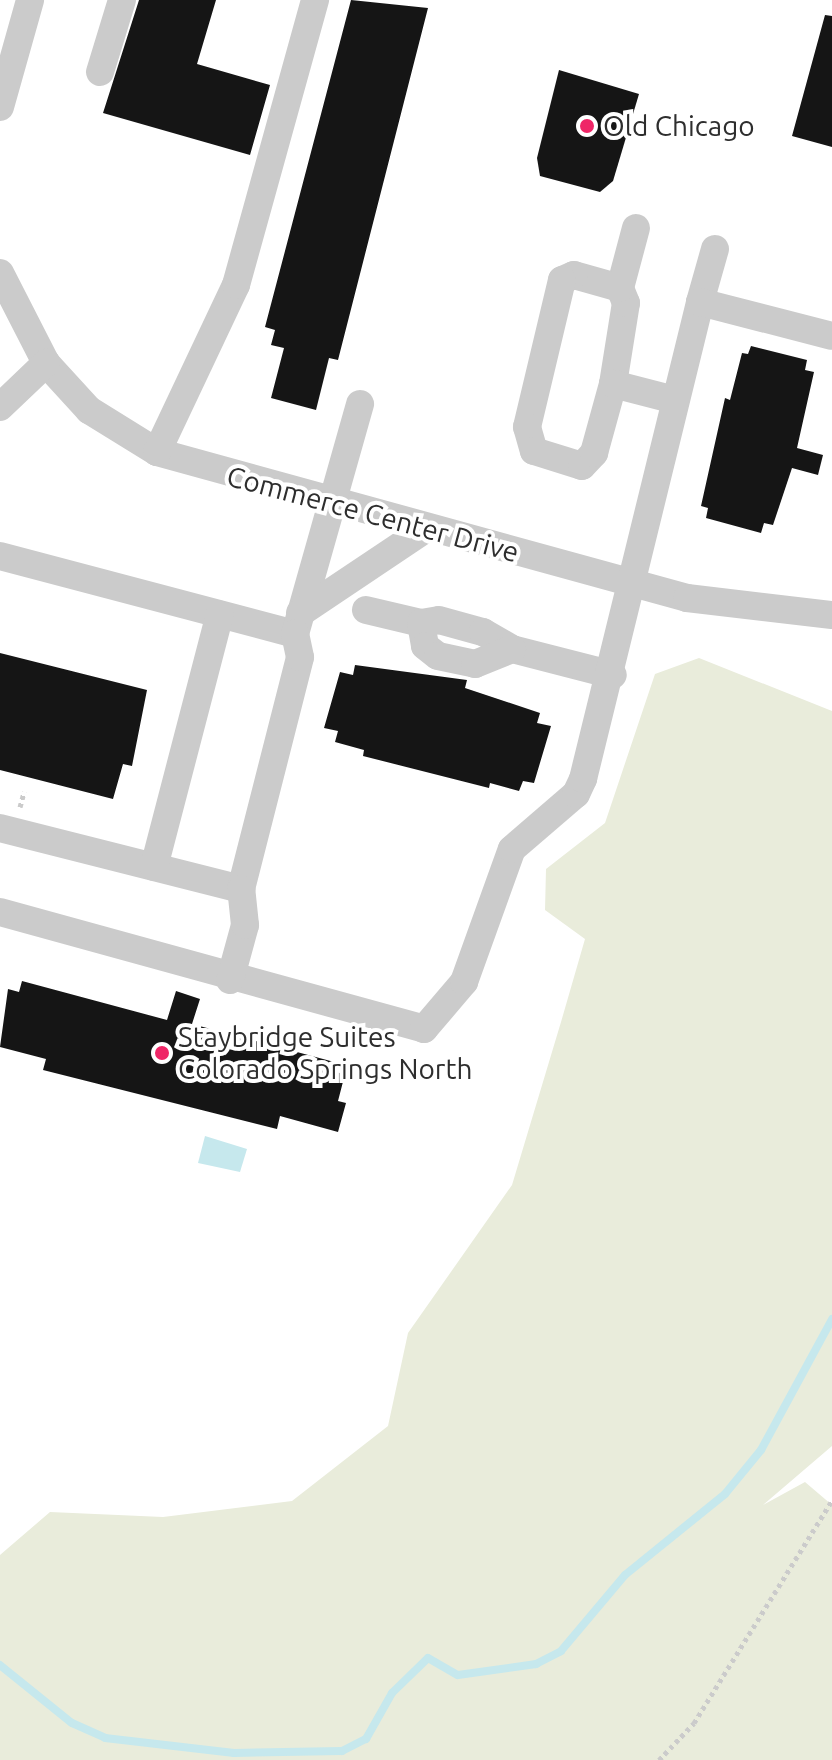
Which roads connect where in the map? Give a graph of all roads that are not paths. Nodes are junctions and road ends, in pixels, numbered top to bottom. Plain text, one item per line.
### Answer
1 (30, 0) edge
2 (122, 0) edge
3 (315, 0) edge
4 (100, 72) dead end
5 (0, 107) edge
6 (636, 228) dead end
7 (715, 249) dead end
8 (0, 273) edge
9 (620, 288) junction
10 (700, 302) junction
11 (832, 336) edge
12 (46, 363) junction
13 (613, 384) junction
14 (675, 400) junction
15 (360, 404) dead end
16 (0, 407) edge
17 (157, 452) junction
18 (331, 502) junction
19 (427, 528) junction
20 (0, 556) edge
21 (635, 584) junction
22 (366, 610) dead end
23 (220, 614) junction
24 (832, 615) edge
25 (297, 624) junction
26 (613, 675) junction
27 (0, 828) edge
28 (154, 867) junction
29 (241, 889) junction
30 (2, 921) edge
31 (230, 980) junction

1 - 5 street
2 - 4 street
3 - 17 street
6 - 9 street
7 - 10 street
8 - 12 street, Commerce Center Drive
9 - 13 street
9 - 13 street
10 - 11 street
10 - 14 street
12 - 16 street
12 - 17 street, Commerce Center Drive
13 - 14 street
14 - 21 street
15 - 18 street
17 - 18 street, Commerce Center Drive
18 - 19 street, Commerce Center Drive
18 - 25 street
19 - 21 street, Commerce Center Drive
19 - 25 street
20 - 23 street
21 - 24 street, Commerce Center Drive
21 - 26 street
22 - 26 street
23 - 25 street
23 - 28 street
25 - 29 street
26 - 31 street
27 - 28 street
28 - 29 street
29 - 31 street
30 - 31 street

